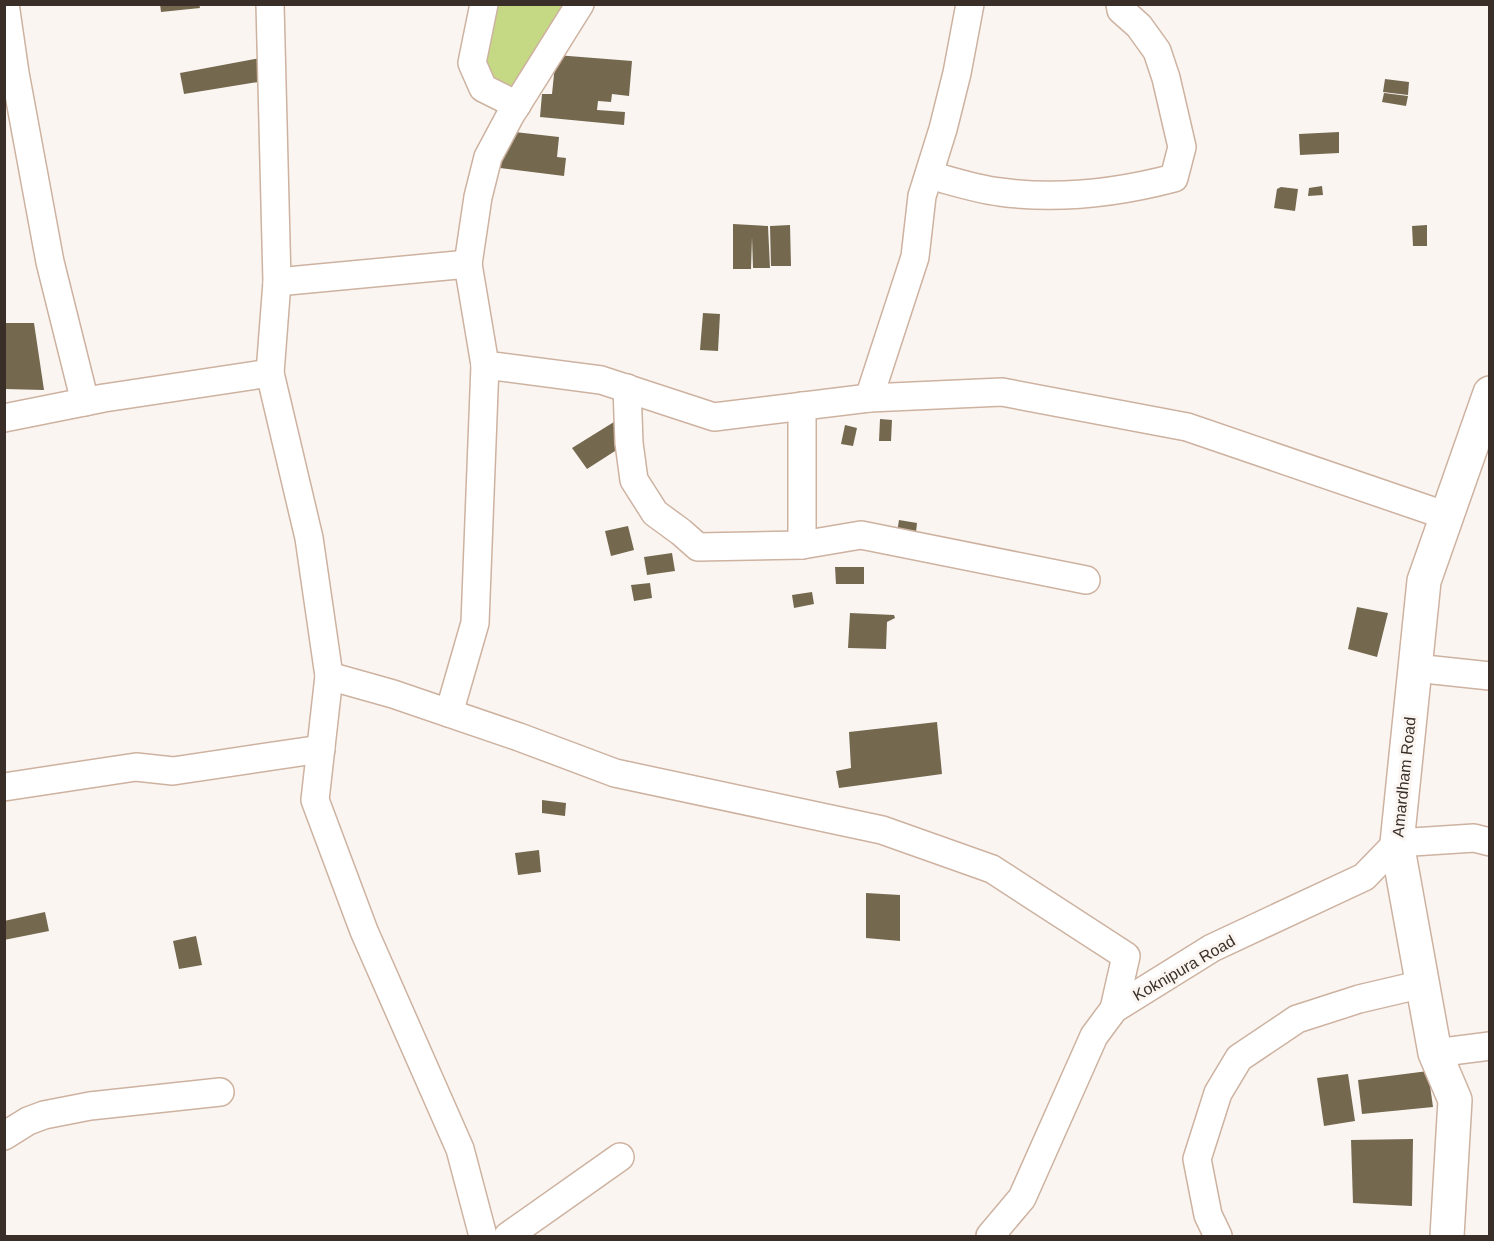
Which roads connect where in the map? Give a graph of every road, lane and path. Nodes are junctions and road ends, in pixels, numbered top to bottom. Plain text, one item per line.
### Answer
1 (5, 4) edge
2 (270, 4) edge
3 (484, 4) edge
4 (580, 4) edge
5 (970, 4) edge
6 (1120, 4) edge
7 (517, 105) junction
8 (929, 175) junction
9 (468, 264) junction
10 (277, 282) junction
11 (485, 365) junction
12 (270, 373) junction
13 (627, 388) junction
14 (1490, 393) edge
15 (869, 398) junction
16 (85, 402) junction
17 (802, 406) junction
18 (4, 418) edge
19 (1447, 516) junction
20 (802, 545) junction
21 (1086, 580) dead end
22 (1414, 668) junction
23 (329, 676) junction
24 (1490, 676) edge
25 (449, 713) junction
26 (321, 749) junction
27 (4, 787) edge
28 (1490, 842) edge
29 (1397, 843) junction
30 (1423, 984) junction
31 (1114, 1009) junction
32 (1490, 1046) edge
33 (1435, 1053) junction
34 (220, 1092) dead end
35 (4, 1136) edge
36 (620, 1157) dead end
37 (483, 1236) edge
38 (508, 1236) edge
39 (990, 1236) edge
40 (1218, 1236) edge
41 (1447, 1236) edge

1 - 16 street
2 - 10 street
3 - 7 street
4 - 7 street
5 - 8 street
6 - 8 street
7 - 9 street
8 - 15 street
9 - 10 street
9 - 11 street
10 - 12 street
11 - 13 street
11 - 25 street
12 - 16 street
12 - 23 street
13 - 17 street
13 - 20 street
14 - 19 street, Amardham Road
15 - 17 street
15 - 19 street
16 - 18 street
17 - 20 street
19 - 22 street, Amardham Road
20 - 21 street
22 - 24 street
22 - 29 street, Amardham Road
23 - 25 street
23 - 26 street
25 - 31 street
26 - 27 street
26 - 37 street
28 - 29 street
29 - 30 street, Amardham Road
29 - 31 street, Koknipura Road
30 - 33 street, Amardham Road
30 - 40 street
31 - 39 street, Koknipura Road
32 - 33 street
33 - 41 street, Amardham Road
34 - 35 street
36 - 38 street

